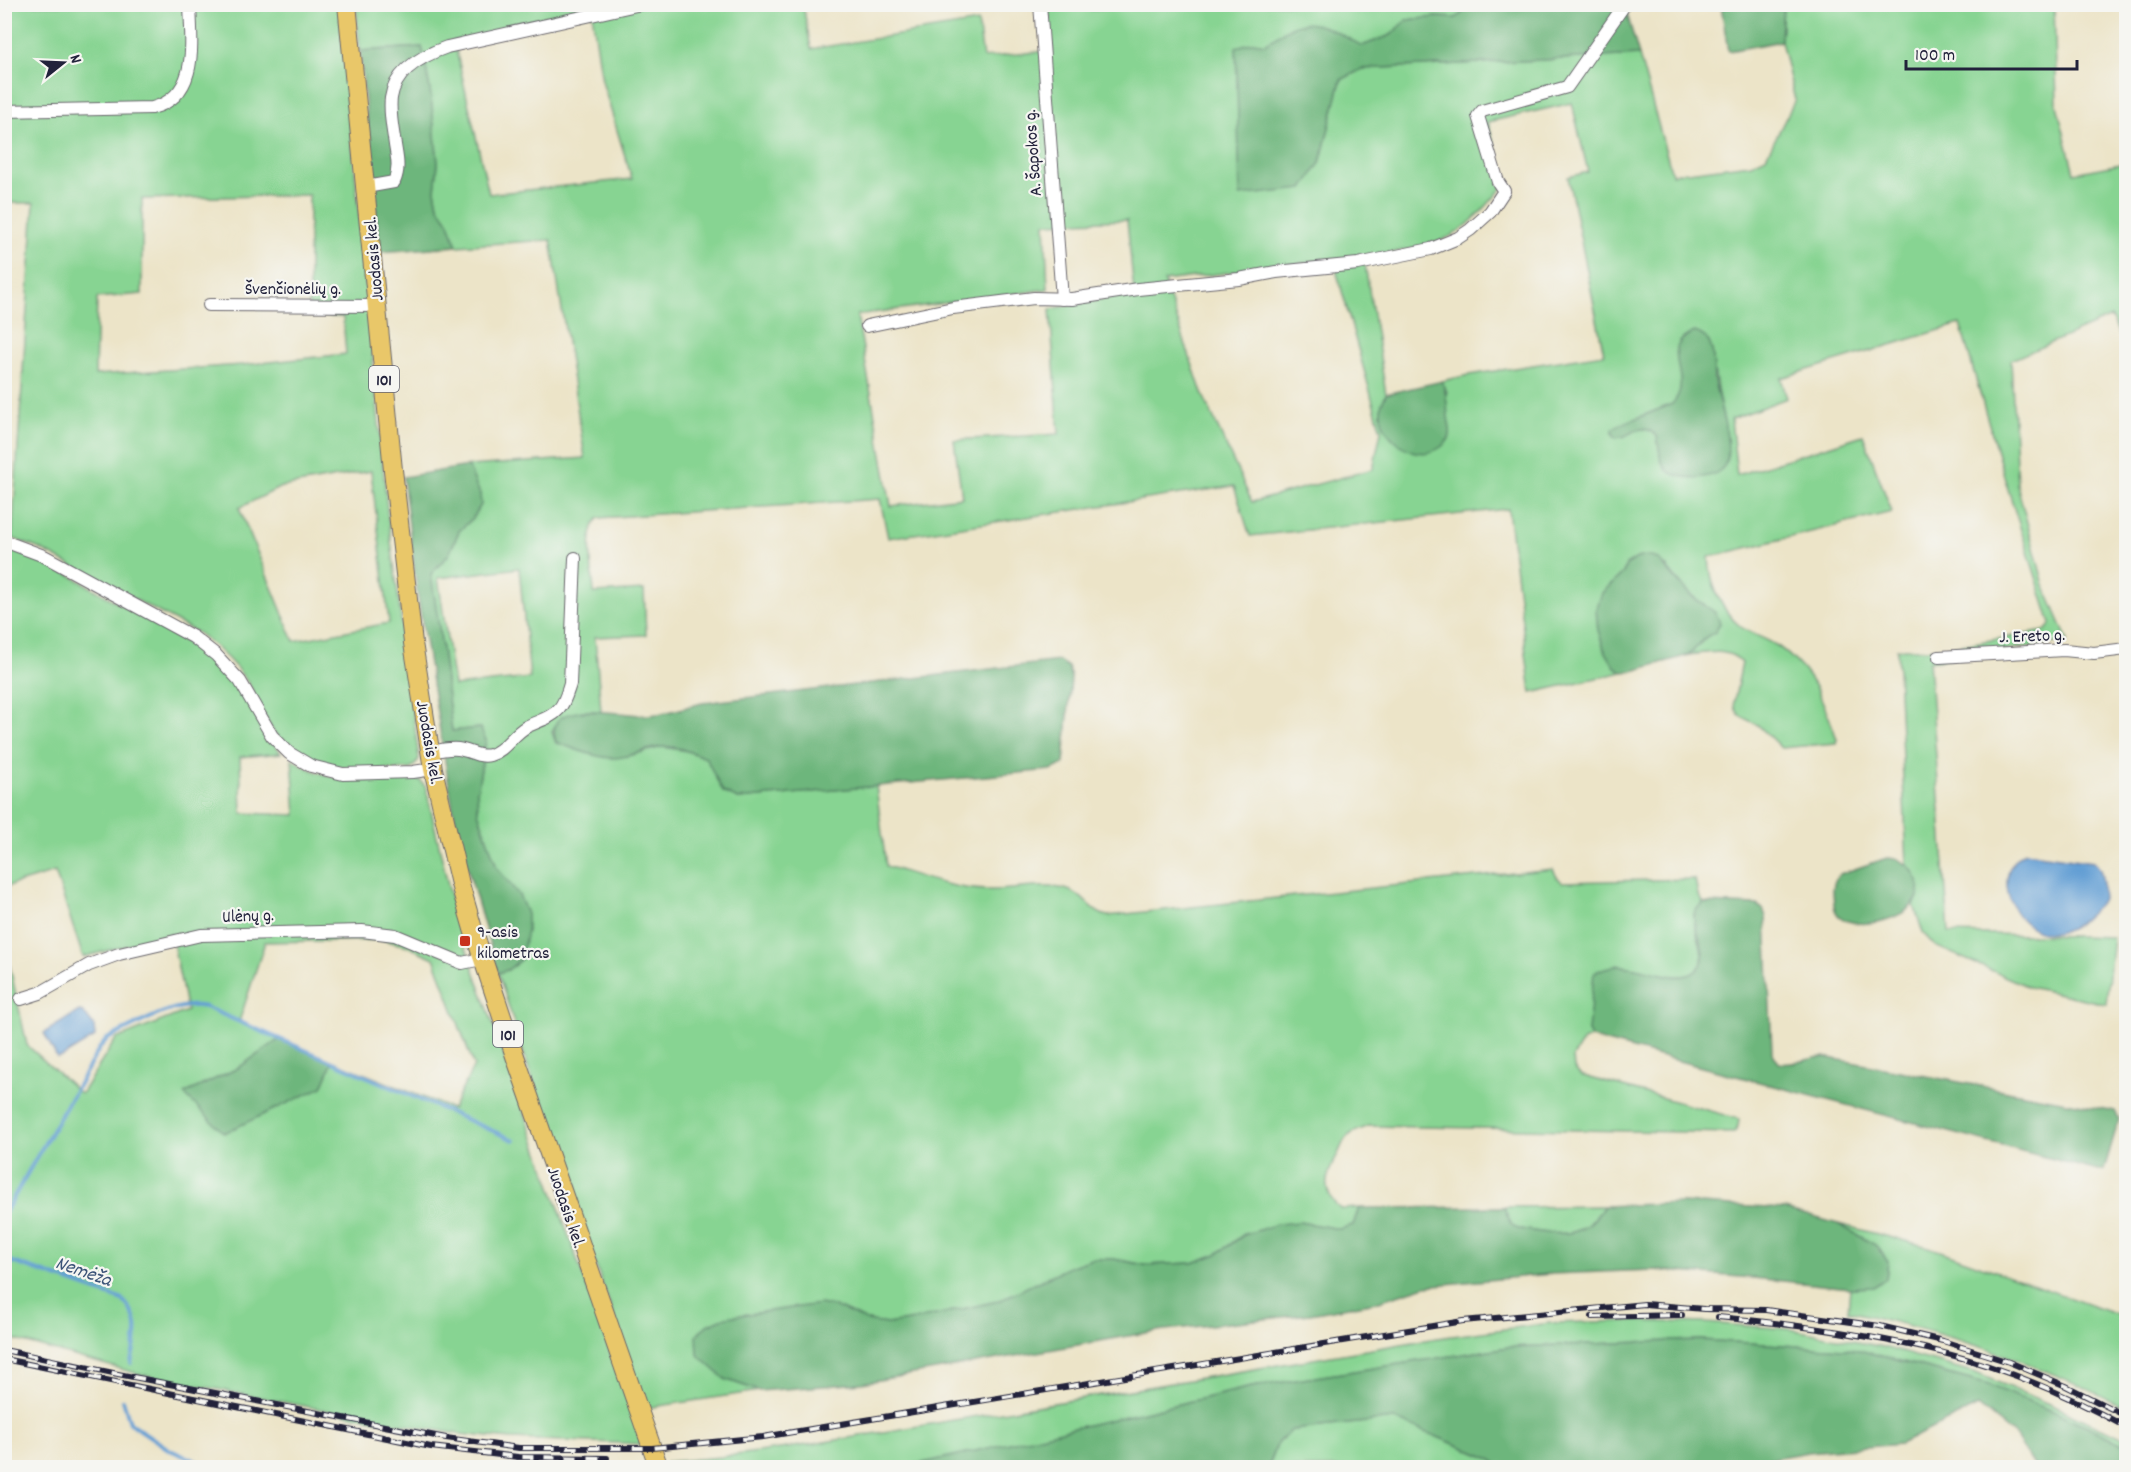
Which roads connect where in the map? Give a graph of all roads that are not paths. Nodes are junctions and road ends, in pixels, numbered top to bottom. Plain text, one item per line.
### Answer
1 (190, 4) edge
2 (347, 4) edge
3 (641, 4) edge
4 (1040, 4) edge
5 (1625, 4) edge
6 (4, 111) edge
7 (366, 187) junction
8 (1062, 298) junction
9 (208, 305) dead end
10 (377, 306) junction
11 (867, 326) dead end
12 (4, 541) edge
13 (575, 558) dead end
14 (2127, 649) edge
15 (1939, 657) dead end
16 (432, 760) junction
17 (482, 959) junction
18 (21, 999) dead end
19 (659, 1467) edge

1 - 6 street
2 - 7 main road, Juodasis kel. / 101
3 - 7 street
4 - 8 street, A. Šapokos g.
5 - 8 street
7 - 10 main road, Juodasis kel. / 101
8 - 11 street
9 - 10 street, Švenčionėlių g.
10 - 16 main road, Juodasis kel. / 101
12 - 16 street
13 - 16 street
14 - 15 street, J. Ereto g.
16 - 17 main road, Juodasis kel. / 101
17 - 18 street, Ulėnų g.
17 - 19 main road, Juodasis kel. / 101

